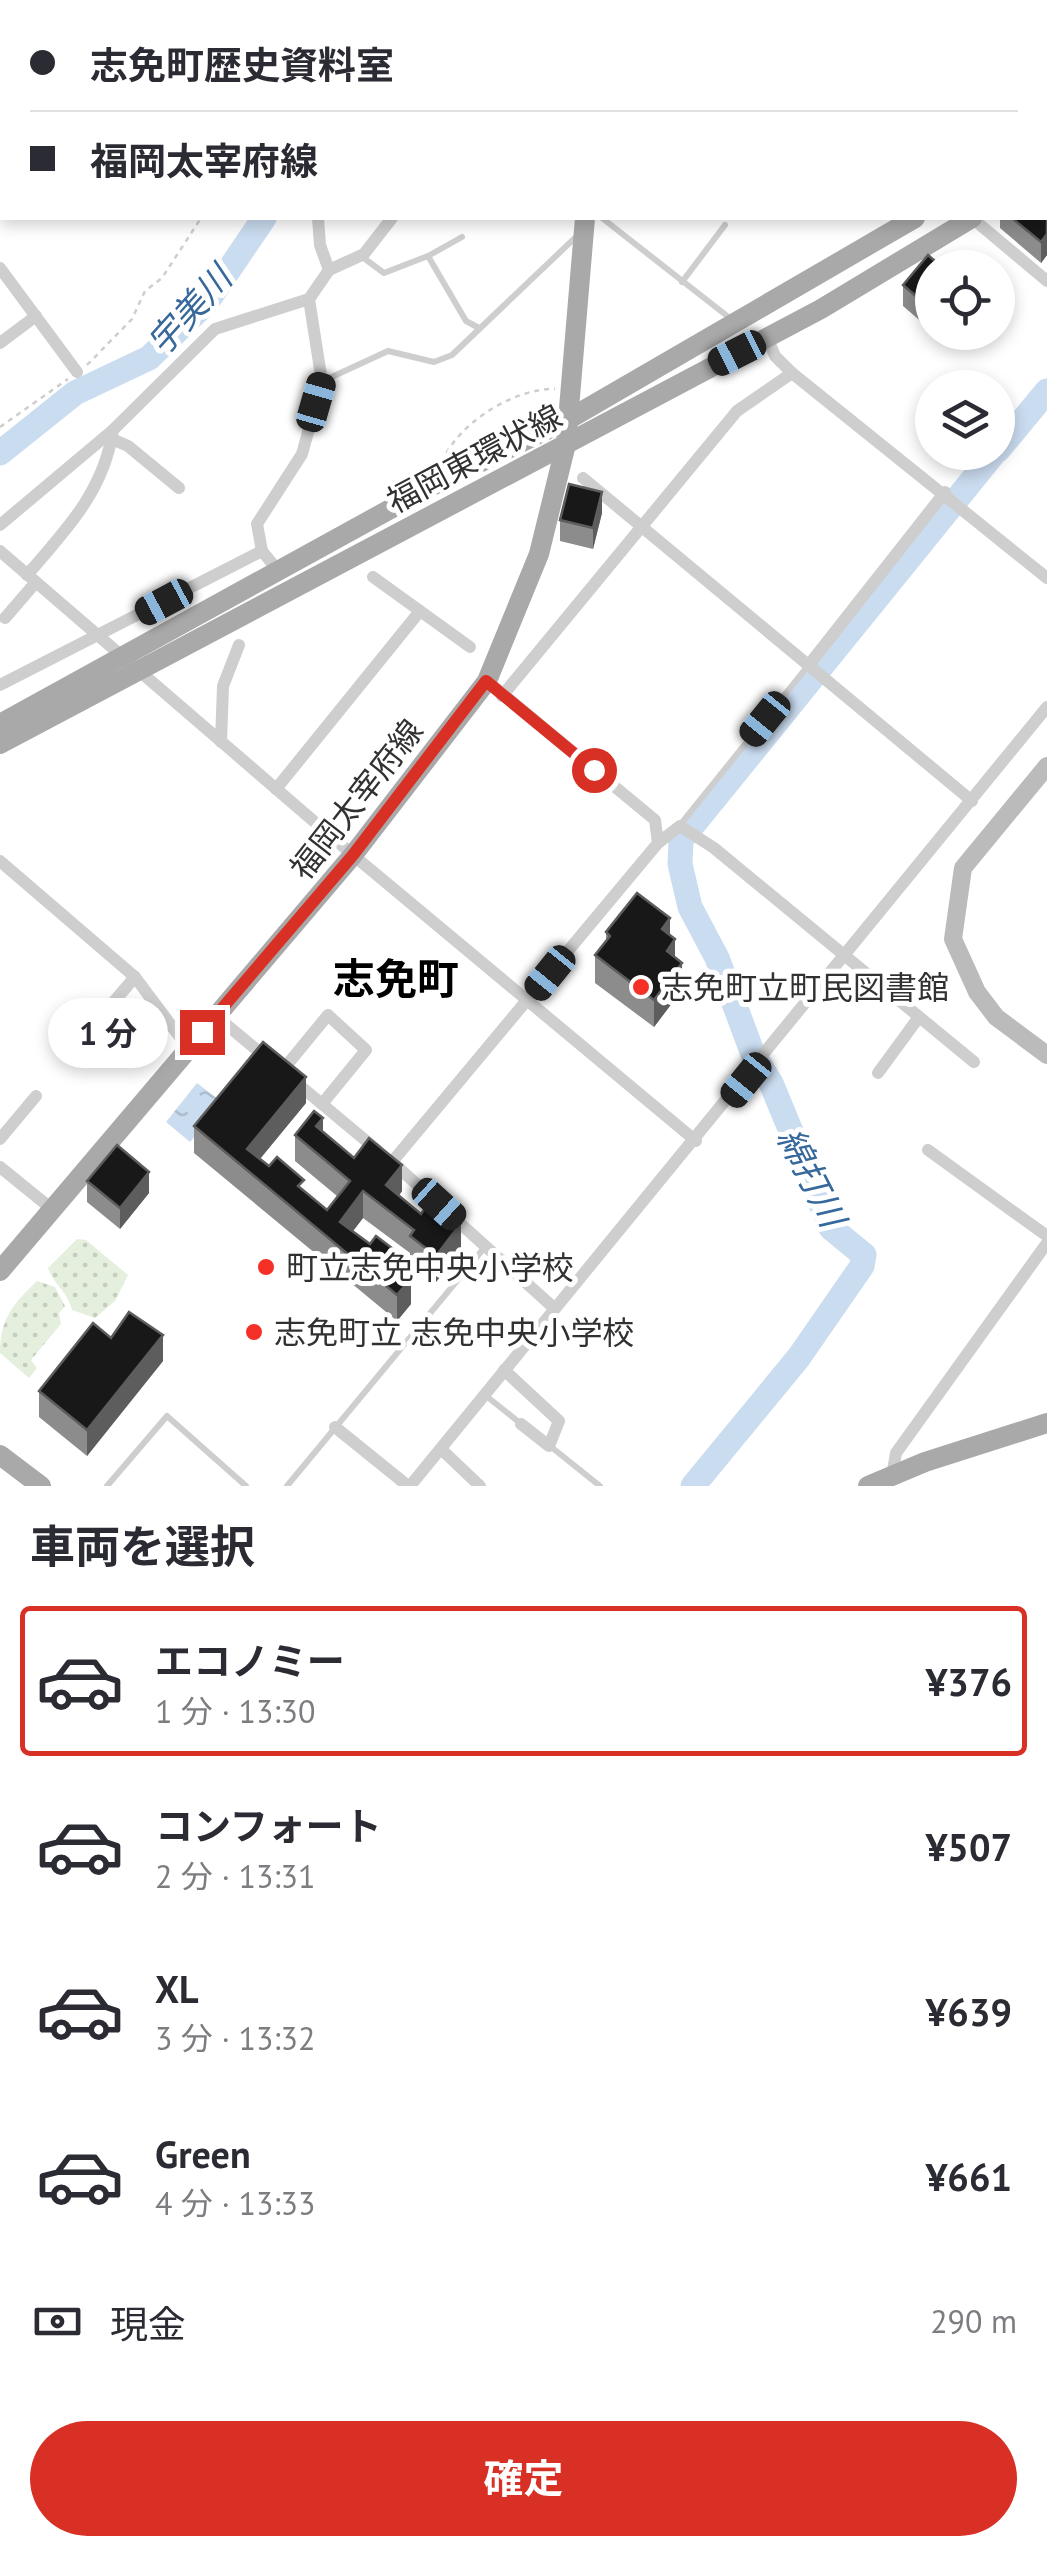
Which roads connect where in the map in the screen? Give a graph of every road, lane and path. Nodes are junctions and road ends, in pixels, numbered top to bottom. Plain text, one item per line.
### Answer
1 (199, 220) edge
2 (318, 220) edge
3 (390, 220) edge
4 (592, 220) edge
5 (912, 220) edge
6 (969, 220) edge
7 (974, 220) edge
8 (726, 225) dead end
9 (462, 237) dead end
10 (361, 256) junction
11 (428, 256) junction
12 (0, 268) edge
13 (329, 270) junction
14 (1047, 281) edge
15 (682, 282) junction
16 (308, 298) junction
17 (36, 316) junction
18 (736, 324) junction
19 (479, 328) junction
20 (767, 337) junction
21 (0, 342) edge
22 (77, 372) junction
23 (792, 373) junction
24 (322, 382) junction
25 (572, 389) junction
26 (569, 419) junction
27 (0, 427) edge
28 (112, 434) junction
29 (566, 444) junction
30 (583, 478) dead end
31 (439, 482) junction
32 (178, 488) dead end
33 (944, 492) junction
34 (0, 525) edge
35 (638, 526) junction
36 (0, 551) edge
37 (262, 551) junction
38 (279, 572) junction
39 (373, 577) dead end
40 (32, 578) junction
41 (1047, 578) edge
42 (420, 611) junction
43 (5, 618) dead end
44 (100, 637) junction
45 (239, 645) dead end
46 (470, 647) dead end
47 (130, 663) junction
48 (808, 666) junction
49 (486, 681) junction
50 (0, 685) edge
51 (502, 696) junction
52 (1047, 707) edge
53 (0, 724) edge
54 (221, 742) junction
55 (0, 744) edge
56 (1047, 766) edge
57 (276, 789) junction
58 (972, 800) junction
59 (680, 826) junction
60 (658, 843) junction
61 (353, 855) junction
62 (0, 861) edge
63 (846, 958) junction
64 (134, 977) junction
65 (528, 1000) junction
66 (216, 1016) junction
67 (919, 1017) junction
68 (81, 1040) dead end
69 (188, 1048) junction
70 (1047, 1054) edge
71 (974, 1062) dead end
72 (282, 1071) junction
73 (878, 1073) dead end
74 (36, 1096) dead end
75 (322, 1104) junction
76 (0, 1139) edge
77 (696, 1141) junction
78 (928, 1150) dead end
79 (392, 1162) junction
80 (0, 1167) edge
81 (53, 1210) junction
82 (1047, 1240) edge
83 (485, 1246) junction
84 (0, 1271) edge
85 (554, 1308) junction
86 (504, 1370) junction
87 (484, 1395) junction
88 (1047, 1423) edge
89 (521, 1424) joint
90 (335, 1428) junction
91 (550, 1446) junction
92 (441, 1449) junction
93 (0, 1456) edge
94 (892, 1476) junction
95 (41, 1486) edge
96 (108, 1486) edge
97 (246, 1486) edge
98 (287, 1486) edge
99 (409, 1486) edge
100 (480, 1486) edge
101 (600, 1486) edge
102 (868, 1486) edge

1 - 22 path
2 - 13 street
3 - 10 street
4 - 15 lane
4 - 19 lane
4 - 25 main road, 福岡太宰府線
5 - 18 main road, 福岡東環状線
6 - 20 main road, 福岡東環状線
7 - 14 street
8 - 15 lane
9 - 11 lane
10 - 11 lane
10 - 13 street
11 - 19 lane
12 - 17 street
13 - 16 street
15 - 18 lane
16 - 24 street
16 - 28 street
17 - 21 street
17 - 22 street
18 - 26 main road, 福岡東環状線
19 - 24 lane
20 - 23 street
20 - 29 main road, 福岡東環状線
22 - 27 path
23 - 33 street
23 - 35 street
24 - 37 street
25 - 26 main road, 福岡太宰府線
25 - 31 path
26 - 29 main road, 福岡太宰府線
26 - 31 main road, 福岡東環状線
28 - 32 street
28 - 34 street
28 - 40 street
29 - 47 main road, 福岡東環状線
29 - 49 main road, 福岡太宰府線
30 - 35 street
31 - 38 main road, 福岡東環状線
33 - 41 street
33 - 48 street
35 - 48 street
35 - 51 street
36 - 40 street
37 - 38 street
37 - 44 street
38 - 47 main road, 福岡東環状線
39 - 42 street
40 - 43 street
40 - 44 street
42 - 46 street
42 - 57 street
44 - 47 street
44 - 50 street
45 - 54 street
47 - 53 main road, 福岡東環状線
47 - 54 street
47 - 55 main road, 福岡東環状線
48 - 58 street
48 - 59 lane
49 - 51 street
49 - 61 main road, 福岡太宰府線
51 - 60 street
52 - 58 street
54 - 57 street
56 - 70 street
57 - 61 street
58 - 63 street
59 - 60 street
59 - 63 street
60 - 65 street
61 - 65 street
61 - 66 main road, 福岡太宰府線
62 - 64 street
63 - 67 street
63 - 77 street
64 - 68 street
64 - 69 street
65 - 77 street
65 - 79 street
66 - 69 main road, 福岡太宰府線
66 - 72 street
67 - 71 street
67 - 73 street
69 - 81 main road, 福岡太宰府線
72 - 75 street
72 - 75 street
74 - 76 street
75 - 79 street
77 - 85 street
78 - 82 street
79 - 83 street
80 - 81 street
81 - 84 main road, 福岡太宰府線
82 - 94 street
83 - 85 street
83 - 90 lane
85 - 86 street
86 - 87 street
86 - 91 street
87 - 89 lane
87 - 92 street
88 - 94 main road
89 - 91 street
90 - 98 lane
90 - 99 street
91 - 101 lane
92 - 99 street
92 - 100 street
93 - 95 main road
94 - 102 main road
96 - 97 lane

